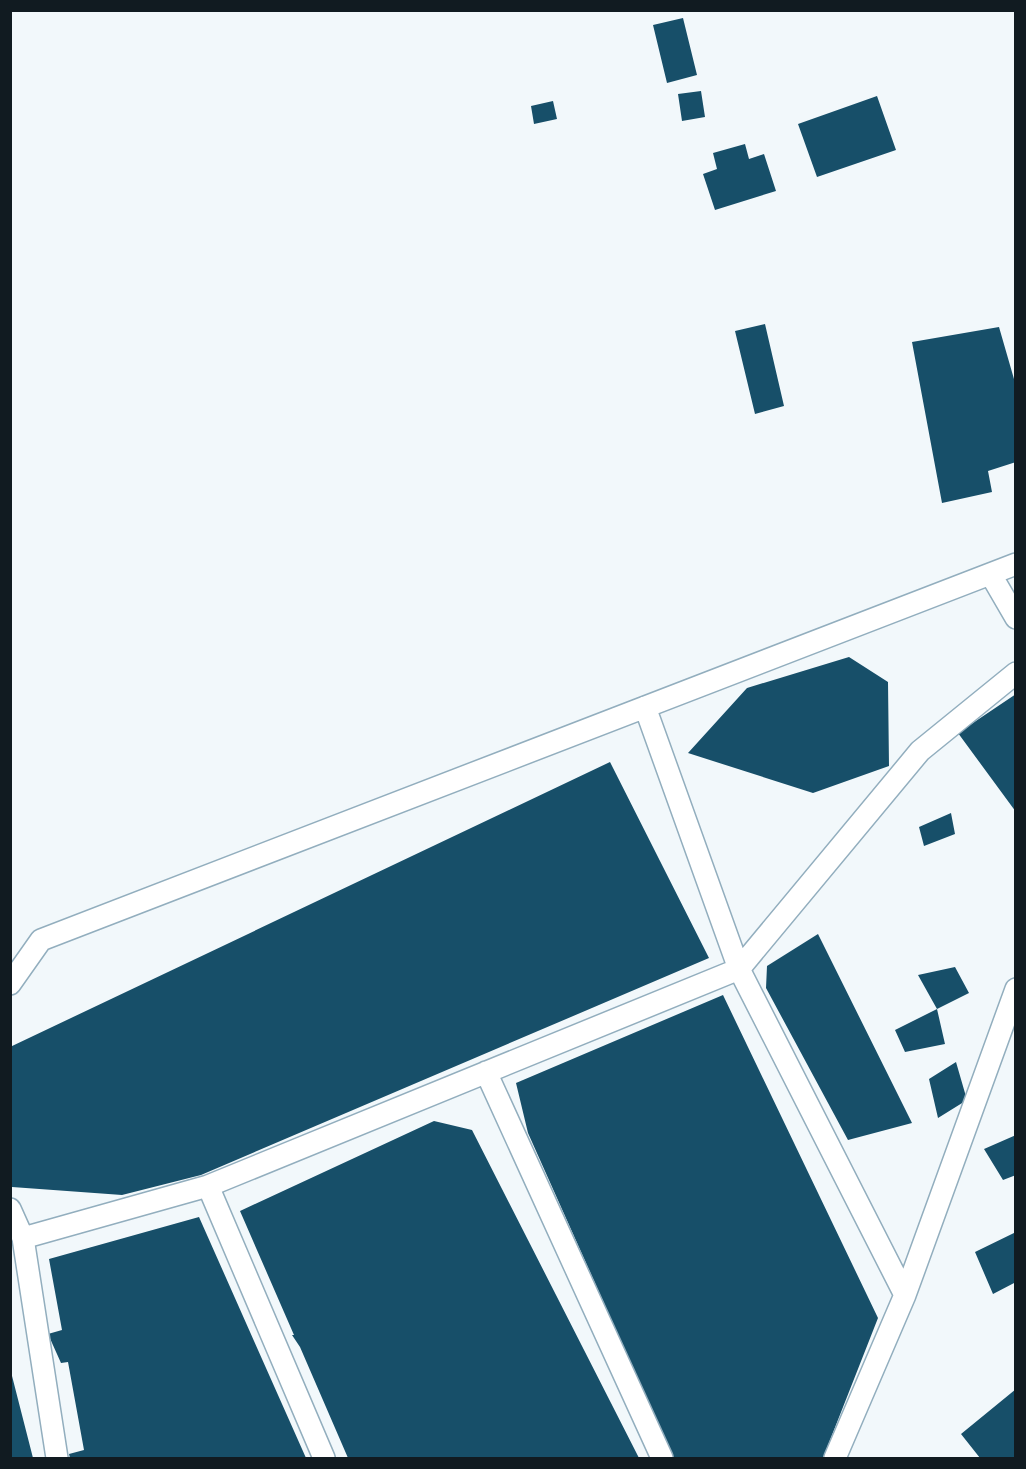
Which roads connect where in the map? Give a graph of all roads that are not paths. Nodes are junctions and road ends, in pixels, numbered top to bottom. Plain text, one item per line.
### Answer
1 (1016, 564) edge
2 (991, 575) junction
3 (1016, 618) edge
4 (1016, 673) edge
5 (645, 707) junction
6 (739, 969) junction
7 (10, 984) edge
8 (1016, 989) edge
9 (486, 1072) junction
10 (208, 1186) junction
11 (10, 1209) edge
12 (23, 1238) junction
13 (905, 1295) junction
14 (57, 1458) edge
15 (324, 1458) edge
16 (662, 1458) edge
17 (835, 1458) edge

1 - 2 street
2 - 3 street
2 - 5 street
4 - 6 street
5 - 6 street
5 - 7 street
6 - 9 street
6 - 13 street
8 - 13 street
9 - 10 street
9 - 16 street
10 - 12 street
10 - 15 street
11 - 12 street
12 - 14 street
13 - 17 street

